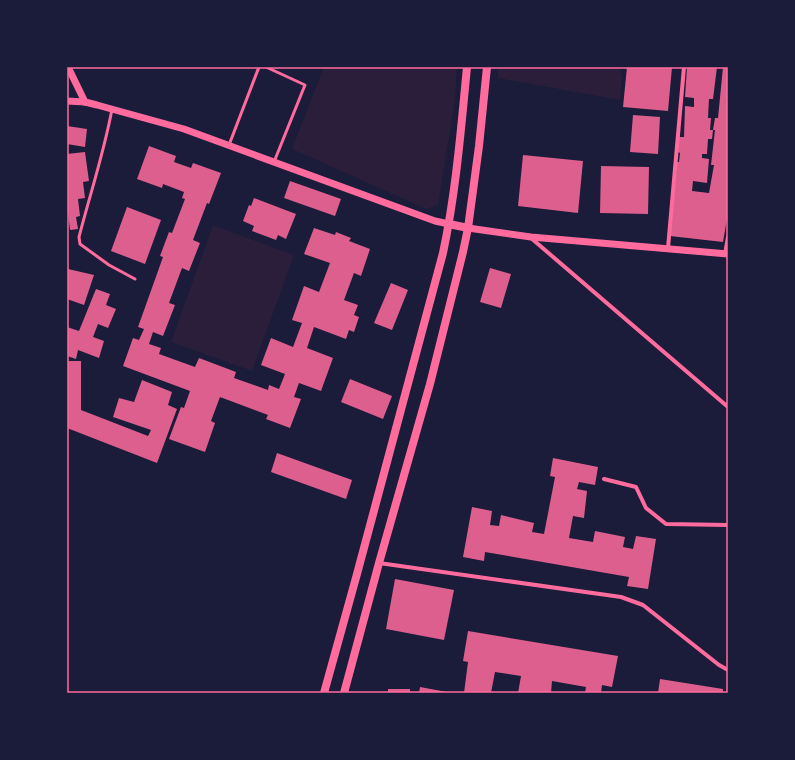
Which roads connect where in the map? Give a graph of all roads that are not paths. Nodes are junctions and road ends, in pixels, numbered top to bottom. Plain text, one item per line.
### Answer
1 (68, 67) edge
2 (259, 67) edge
3 (266, 67) edge
4 (466, 67) edge
5 (486, 67) edge
6 (684, 67) edge
7 (67, 101) edge
8 (85, 102) junction
9 (112, 109) junction
10 (229, 146) junction
11 (274, 162) junction
12 (449, 224) junction
13 (468, 228) junction
14 (531, 237) junction
15 (728, 237) edge
16 (668, 248) junction
17 (726, 254) edge
18 (135, 279) dead end
19 (728, 407) edge
20 (604, 479) dead end
21 (728, 525) edge
22 (378, 564) junction
23 (728, 670) edge
24 (324, 693) edge
25 (344, 693) edge

1 - 8 street
2 - 10 lane
3 - 11 lane
4 - 12 main road
5 - 13 main road
6 - 16 street
7 - 8 street
8 - 9 street
9 - 10 street
9 - 18 lane
10 - 11 street
11 - 12 street
12 - 13 main road
12 - 24 main road
13 - 14 street
13 - 22 main road
14 - 16 street
14 - 19 street
15 - 17 street
16 - 17 street
20 - 21 street
22 - 23 street
22 - 25 main road

